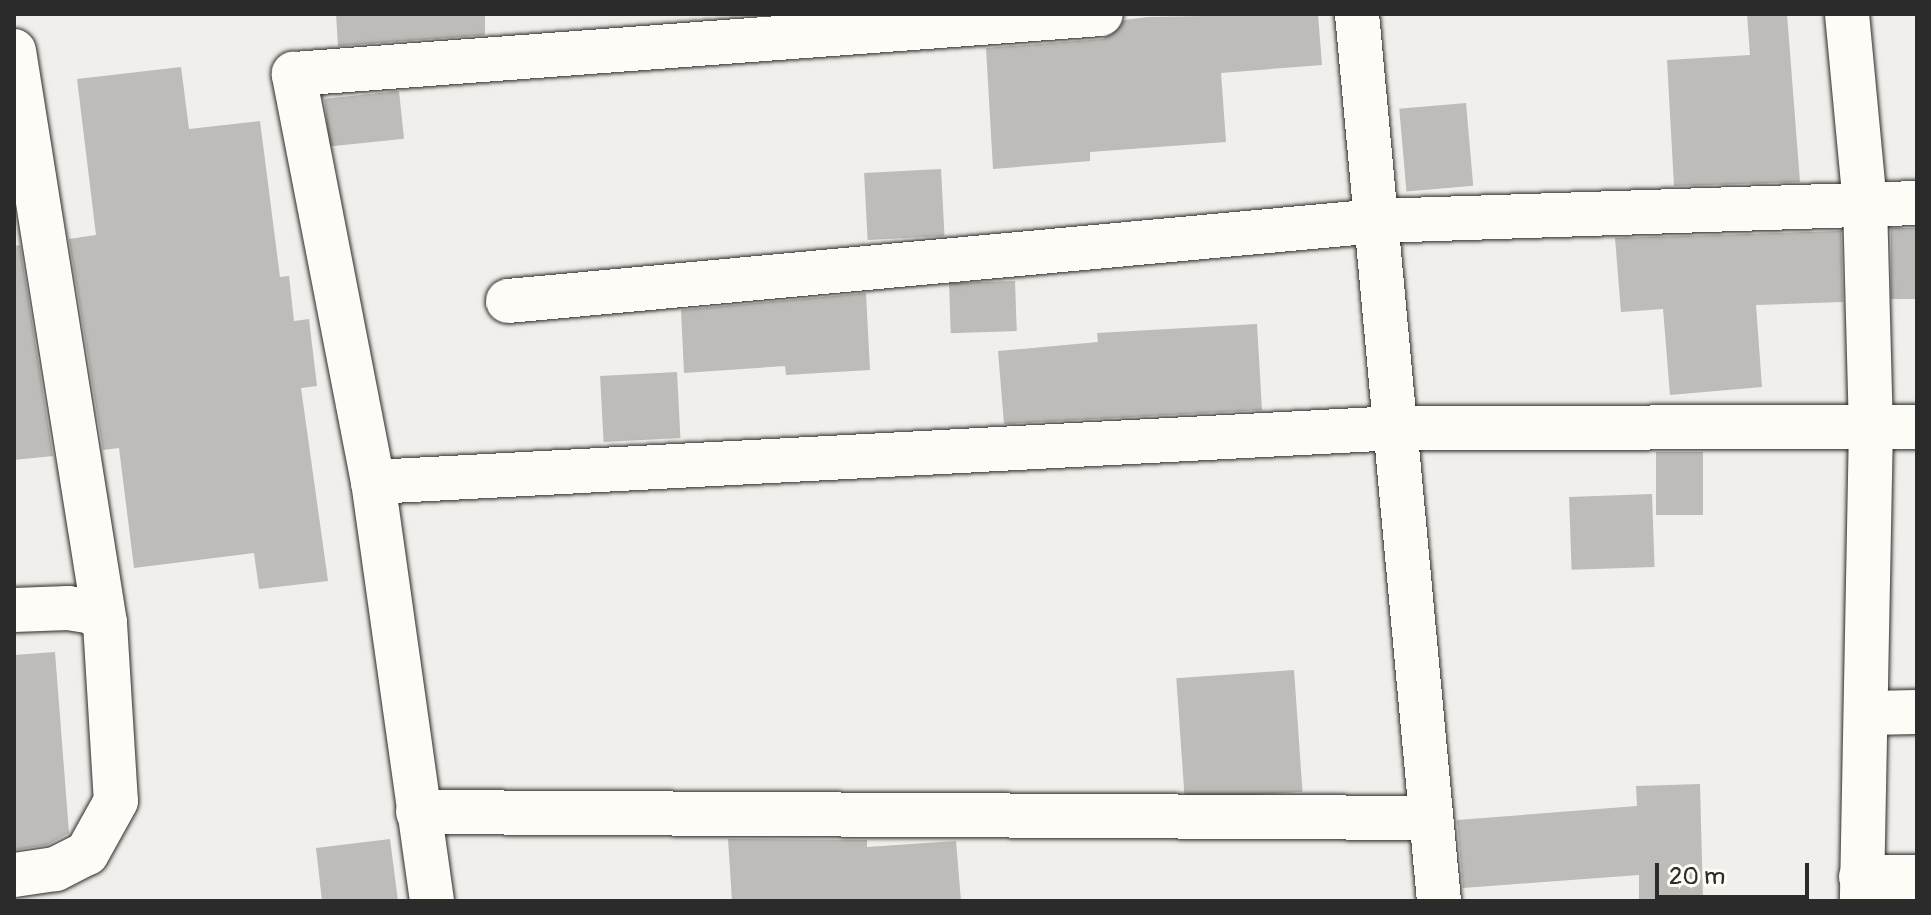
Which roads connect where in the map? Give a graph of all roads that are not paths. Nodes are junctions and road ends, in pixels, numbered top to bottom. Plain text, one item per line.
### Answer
1 (1101, 14) edge
2 (1357, 14) edge
3 (1847, 14) edge
4 (14, 51) edge
5 (20, 130) edge
6 (1865, 203) junction
7 (1917, 203) edge
8 (1377, 221) junction
9 (508, 301) dead end
10 (1871, 425) junction
11 (1917, 427) edge
12 (1396, 428) junction
13 (373, 482) junction
14 (14, 610) edge
15 (105, 623) junction
16 (1917, 712) edge
17 (1869, 713) junction
18 (418, 812) junction
19 (1430, 818) junction
20 (14, 875) edge
21 (1917, 877) edge
22 (1862, 889) edge
23 (432, 901) edge
24 (1439, 901) edge

1 - 13 street
2 - 8 street
3 - 6 street
4 - 5 street
5 - 15 street
6 - 7 street
6 - 8 street
6 - 10 street
8 - 9 street
8 - 12 street
10 - 11 street
10 - 12 street
10 - 17 street
12 - 13 street
12 - 19 street
13 - 18 street
14 - 15 street
15 - 20 street
16 - 17 street
17 - 22 street
18 - 19 street
18 - 23 street
19 - 24 street
21 - 22 street

